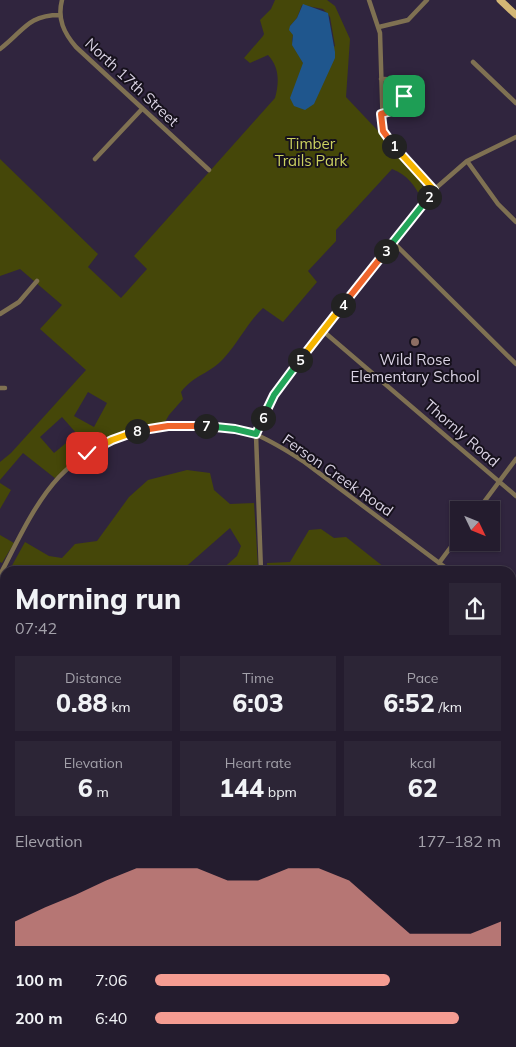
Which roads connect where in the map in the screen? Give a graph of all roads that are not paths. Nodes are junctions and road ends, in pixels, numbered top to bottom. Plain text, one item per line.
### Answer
1 (62, 0) edge
2 (370, 0) edge
3 (427, 0) edge
4 (500, 0) edge
5 (516, 14) edge
6 (60, 15) junction
7 (379, 27) junction
8 (0, 49) edge
9 (473, 62) dead end
10 (381, 79) junction
11 (516, 103) edge
12 (142, 108) junction
13 (381, 114) junction
14 (516, 137) edge
15 (95, 159) dead end
16 (467, 161) junction
17 (209, 170) dead end
18 (434, 190) junction
19 (516, 222) edge
20 (393, 242) junction
21 (38, 281) dead end
22 (0, 314) edge
23 (322, 331) junction
24 (516, 364) edge
25 (256, 434) junction
26 (516, 459) edge
27 (499, 482) junction
28 (516, 496) edge
29 (485, 501) edge
30 (450, 548) edge
31 (439, 563) junction
32 (5, 566) edge
33 (260, 566) edge
34 (443, 566) edge

1 - 6 street, North 17th Street
2 - 7 street
3 - 7 street
4 - 5 main road
6 - 8 street
6 - 12 street, North 17th Street
7 - 10 street
9 - 11 street
10 - 13 street
10 - 13 street
12 - 15 street
12 - 17 street, North 17th Street
13 - 18 street
14 - 16 street
16 - 18 street
16 - 19 street
18 - 20 street
20 - 23 street
20 - 24 street
21 - 22 street
23 - 25 street
23 - 27 street, Thornly Road
25 - 31 street, Ferson Creek Road
25 - 32 street, Ferson Creek Road
25 - 33 street
26 - 27 street
27 - 28 street, Thornly Road
27 - 29 street
30 - 31 street
31 - 34 street, Ferson Creek Road

